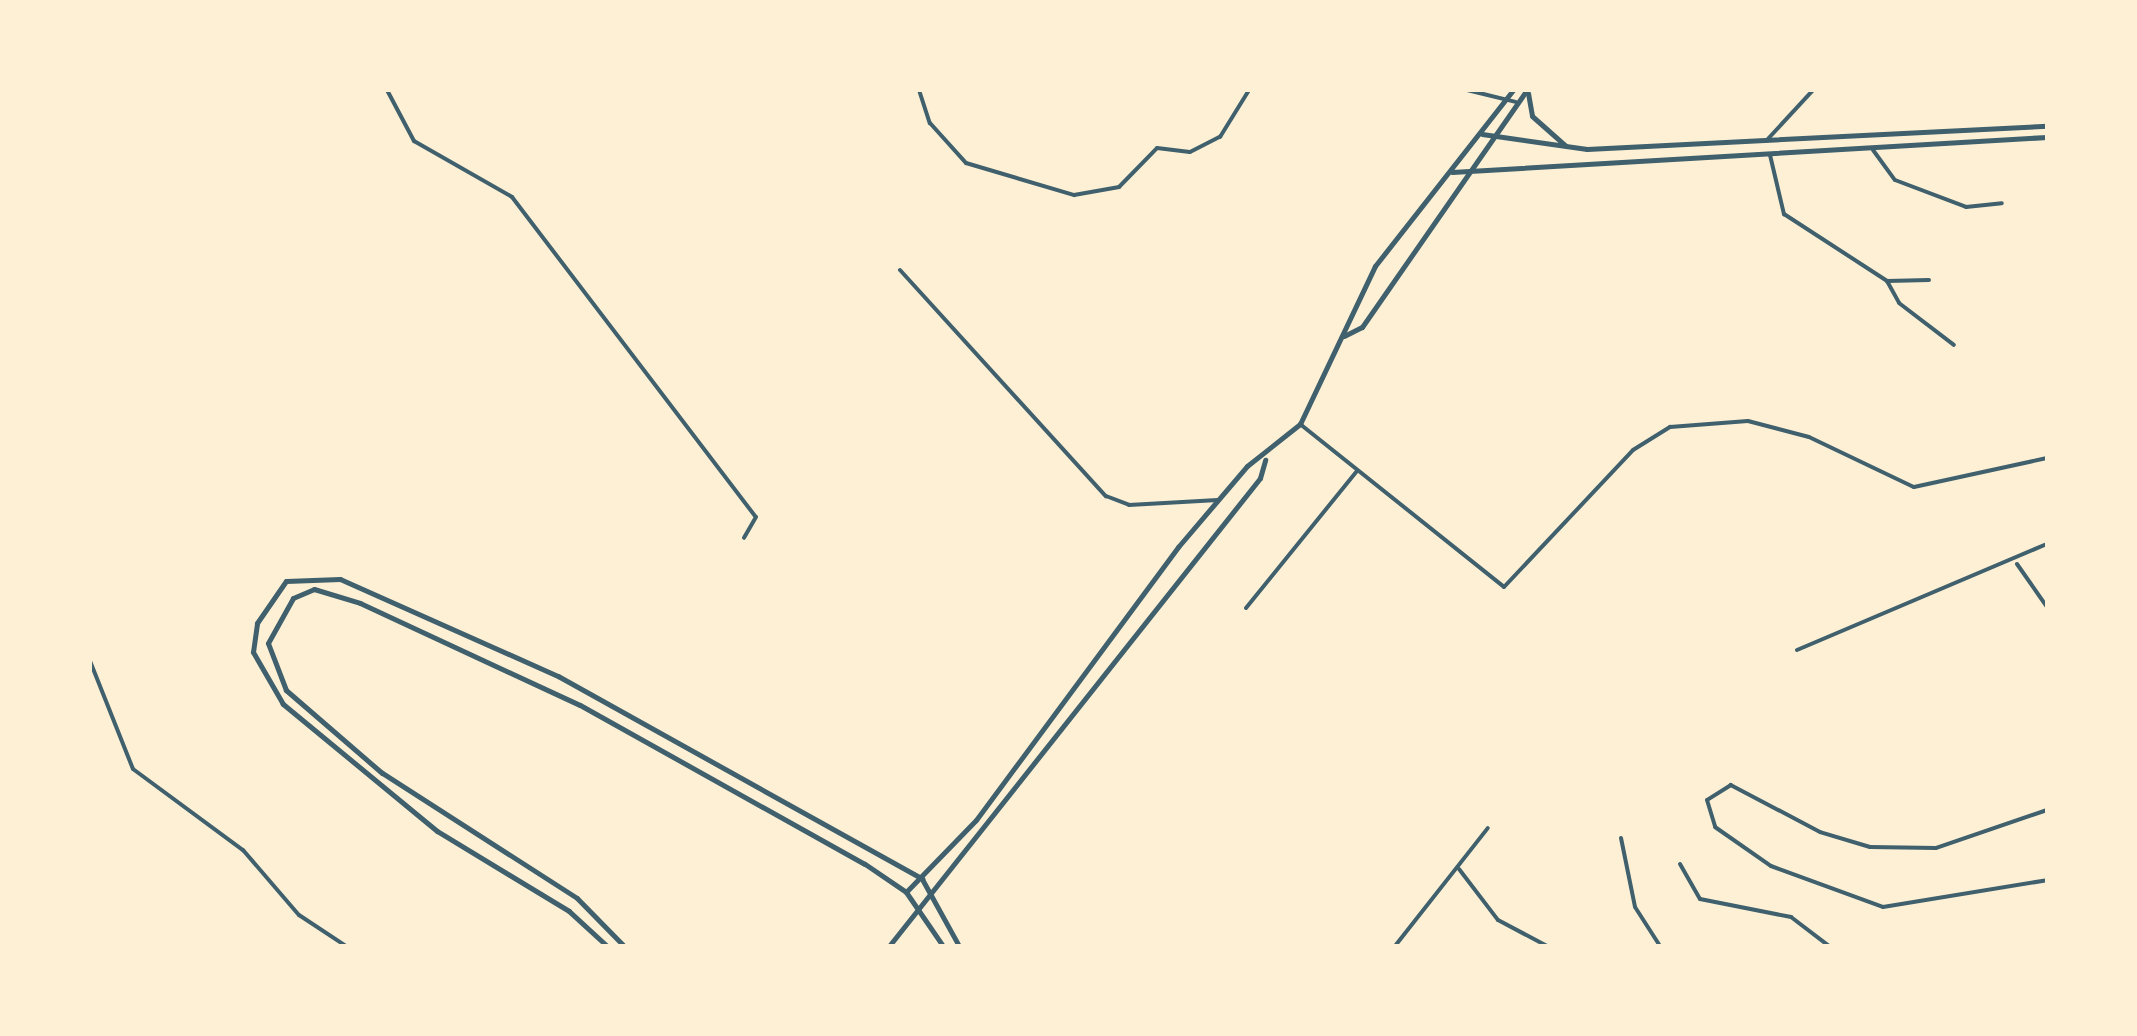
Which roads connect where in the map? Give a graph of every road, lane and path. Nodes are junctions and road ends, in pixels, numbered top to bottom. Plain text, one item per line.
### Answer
1 (387, 90) edge
2 (919, 90) edge
3 (1249, 90) edge
4 (1468, 90) edge
5 (1514, 90) edge
6 (1528, 90) edge
7 (1813, 90) edge
8 (1507, 102) junction
9 (1520, 102) junction
10 (2047, 126) edge
11 (1482, 134) junction
12 (2047, 137) edge
13 (1492, 138) junction
14 (1766, 142) junction
15 (1568, 148) junction
16 (1873, 150) junction
17 (1770, 156) junction
18 (1452, 172) junction
19 (1468, 172) junction
20 (2002, 203) dead end
21 (900, 270) dead end
22 (1930, 280) dead end
23 (1887, 282) junction
24 (1344, 336) junction
25 (1954, 345) dead end
26 (1300, 424) junction
27 (2047, 458) edge
28 (1265, 460) junction
29 (1358, 470) junction
30 (1218, 500) junction
31 (744, 538) dead end
32 (2047, 544) edge
33 (2017, 564) junction
34 (2047, 607) edge
35 (1246, 608) dead end
36 (1798, 650) dead end
37 (90, 661) edge
38 (2047, 810) edge
39 (1488, 828) dead end
40 (1621, 838) dead end
41 (1680, 864) dead end
42 (1459, 869) junction
43 (922, 879) junction
44 (2047, 880) edge
45 (906, 892) junction
46 (937, 894) junction
47 (921, 912) junction
48 (346, 946) edge
49 (607, 946) edge
50 (624, 946) edge
51 (890, 946) edge
52 (943, 946) edge
53 (959, 946) edge
54 (1395, 946) edge
55 (1547, 946) edge
56 (1660, 946) edge
57 (1829, 946) edge

1 - 31 street
2 - 3 street
4 - 8 street
5 - 8 street
6 - 9 street
6 - 15 street
7 - 14 street
8 - 9 street
8 - 11 street
9 - 13 street
10 - 14 street
11 - 13 street
11 - 18 street
12 - 16 street
13 - 15 street
13 - 19 street
14 - 15 street
16 - 17 street
16 - 20 street
17 - 19 street
17 - 23 street
18 - 19 street
18 - 24 street
19 - 24 street
21 - 30 street
22 - 23 street
23 - 25 street
24 - 26 street
26 - 28 street
26 - 29 street
27 - 29 street
28 - 30 street
28 - 46 street
29 - 35 street
30 - 43 street
32 - 33 street
33 - 34 street
33 - 36 street
37 - 48 street
38 - 44 street
39 - 42 street
40 - 56 street
41 - 57 street
42 - 54 street
42 - 55 street
43 - 45 street
43 - 46 street
43 - 49 street
45 - 47 street
45 - 50 street
46 - 47 street
46 - 53 street
47 - 51 street
47 - 52 street

